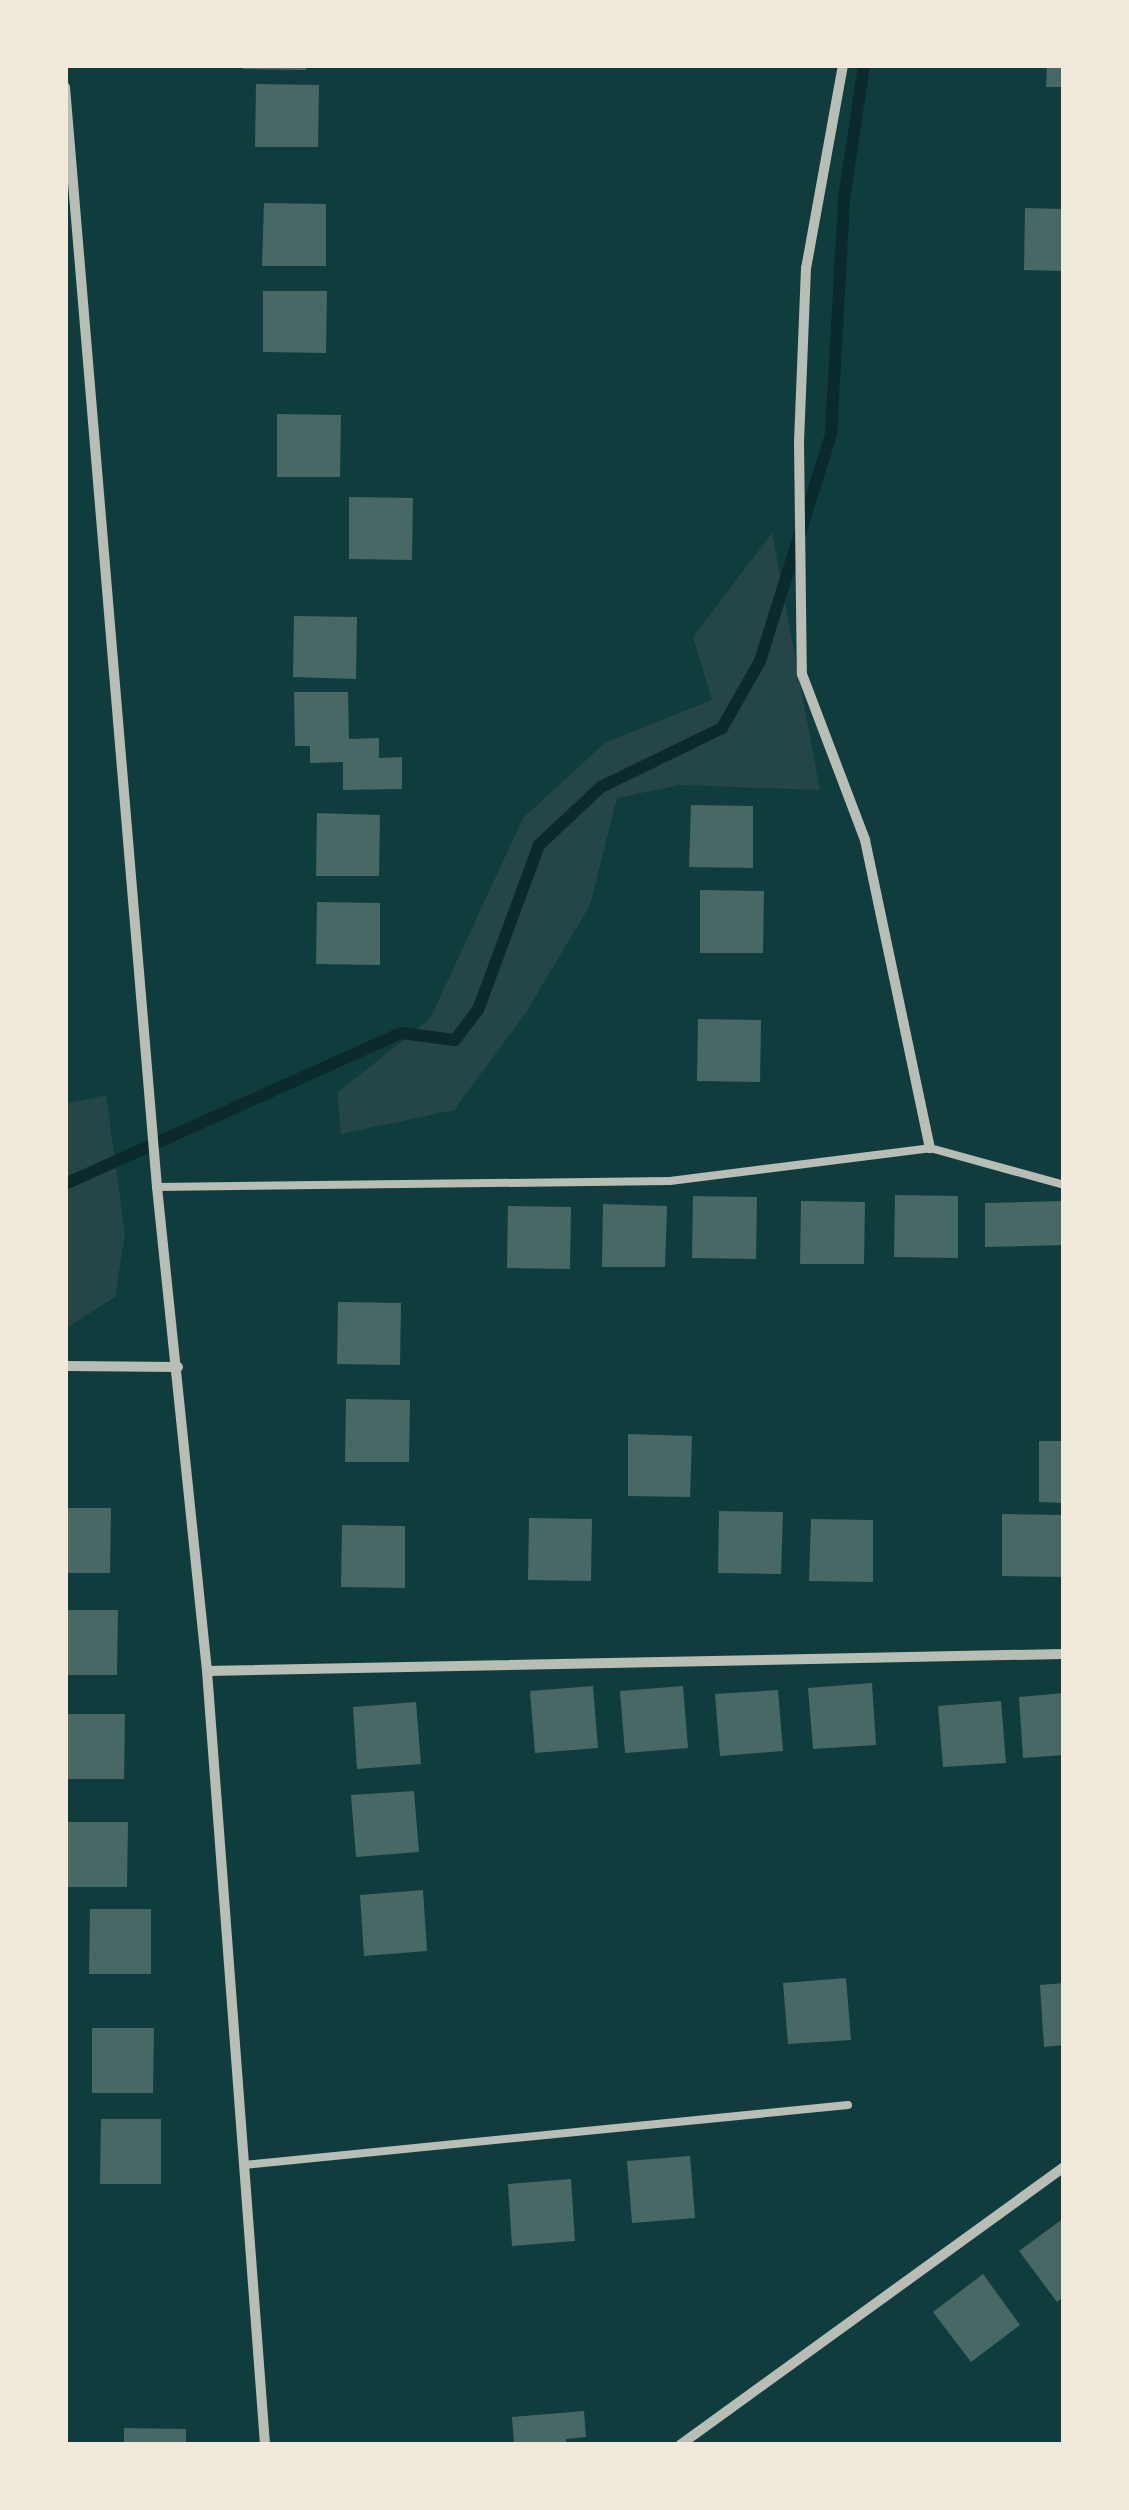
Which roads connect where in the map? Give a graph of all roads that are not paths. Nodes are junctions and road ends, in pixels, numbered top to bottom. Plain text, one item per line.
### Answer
1 (843, 65) edge
2 (65, 86) edge
3 (65, 100) edge
4 (930, 1148) junction
5 (1064, 1185) edge
6 (157, 1186) junction
7 (65, 1366) edge
8 (178, 1367) junction
9 (1064, 1654) edge
10 (207, 1670) junction
11 (848, 2105) dead end
12 (244, 2165) junction
13 (1064, 2167) edge
14 (265, 2445) edge
15 (680, 2445) edge

1 - 4 street
2 - 3 street
3 - 6 street
4 - 5 lane
4 - 6 lane
6 - 8 street
7 - 8 street
8 - 10 street
9 - 10 street
10 - 12 street
11 - 12 lane
12 - 14 street
13 - 15 street

